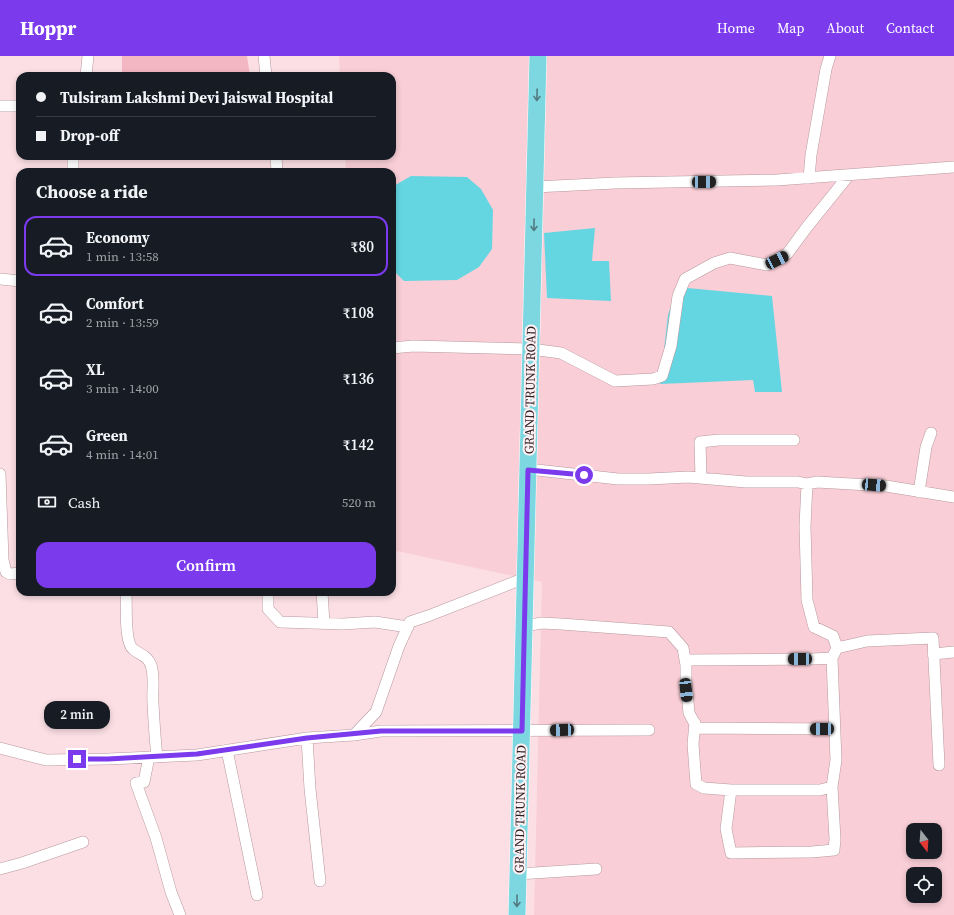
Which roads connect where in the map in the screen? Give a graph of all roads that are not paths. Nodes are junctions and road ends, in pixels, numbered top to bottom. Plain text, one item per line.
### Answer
1 (88, 56) edge
2 (264, 56) edge
3 (538, 56) edge
4 (830, 56) edge
5 (86, 72) edge
6 (266, 72) edge
7 (0, 106) edge
8 (16, 106) edge
9 (954, 167) edge
10 (849, 175) junction
11 (809, 178) junction
12 (535, 187) junction
13 (0, 279) edge
14 (16, 281) edge
15 (396, 348) edge
16 (531, 349) junction
17 (931, 433) dead end
18 (794, 440) dead end
19 (528, 470) junction
20 (0, 474) edge
21 (701, 478) junction
22 (807, 484) junction
23 (919, 492) junction
24 (954, 497) edge
25 (16, 573) edge
26 (525, 578) junction
27 (126, 596) edge
28 (268, 596) edge
29 (322, 596) edge
30 (324, 623) junction
31 (524, 626) junction
32 (408, 627) junction
33 (954, 652) edge
34 (834, 653) junction
35 (933, 654) junction
36 (685, 660) junction
37 (695, 723) junction
38 (834, 729) junction
39 (649, 730) dead end
40 (522, 731) junction
41 (354, 735) junction
42 (307, 738) junction
43 (0, 748) edge
44 (227, 750) junction
45 (153, 757) junction
46 (939, 765) dead end
47 (832, 787) junction
48 (731, 790) junction
49 (83, 842) dead end
50 (0, 869) edge
51 (596, 869) dead end
52 (518, 874) junction
53 (320, 881) dead end
54 (257, 895) dead end
55 (180, 915) edge
56 (517, 915) edge

1 - 5 street
2 - 6 street
3 -> 12 main road, GRAND TRUNK ROAD
4 - 11 street
7 - 8 street
9 - 10 street
10 - 11 street
10 - 16 street
11 - 12 street
12 -> 16 main road, GRAND TRUNK ROAD
13 - 14 street
15 - 16 street
16 - 19 main road, GRAND TRUNK ROAD
17 - 23 street
18 - 21 street
19 - 21 street
19 - 26 main road, GRAND TRUNK ROAD
20 - 25 street
21 - 22 street
22 - 23 street
22 - 34 street
23 - 24 street
26 - 31 main road, GRAND TRUNK ROAD
26 - 32 street
27 - 45 street
28 - 30 street
29 - 30 street
30 - 32 street
31 - 36 street
31 - 40 main road, GRAND TRUNK ROAD
32 - 41 street
33 - 35 street
34 - 35 street
34 - 36 street
34 - 38 street
35 - 46 street
36 - 37 street
37 - 38 street
37 - 48 street
38 - 47 street
39 - 40 street
40 - 41 street
40 - 52 main road, GRAND TRUNK ROAD
41 - 42 street
42 - 44 street
42 - 53 street
43 - 45 street
44 - 45 street
44 - 54 street
45 - 55 street
47 - 48 street
47 - 48 street
49 - 50 street
51 - 52 street
52 -> 56 main road, GRAND TRUNK ROAD

